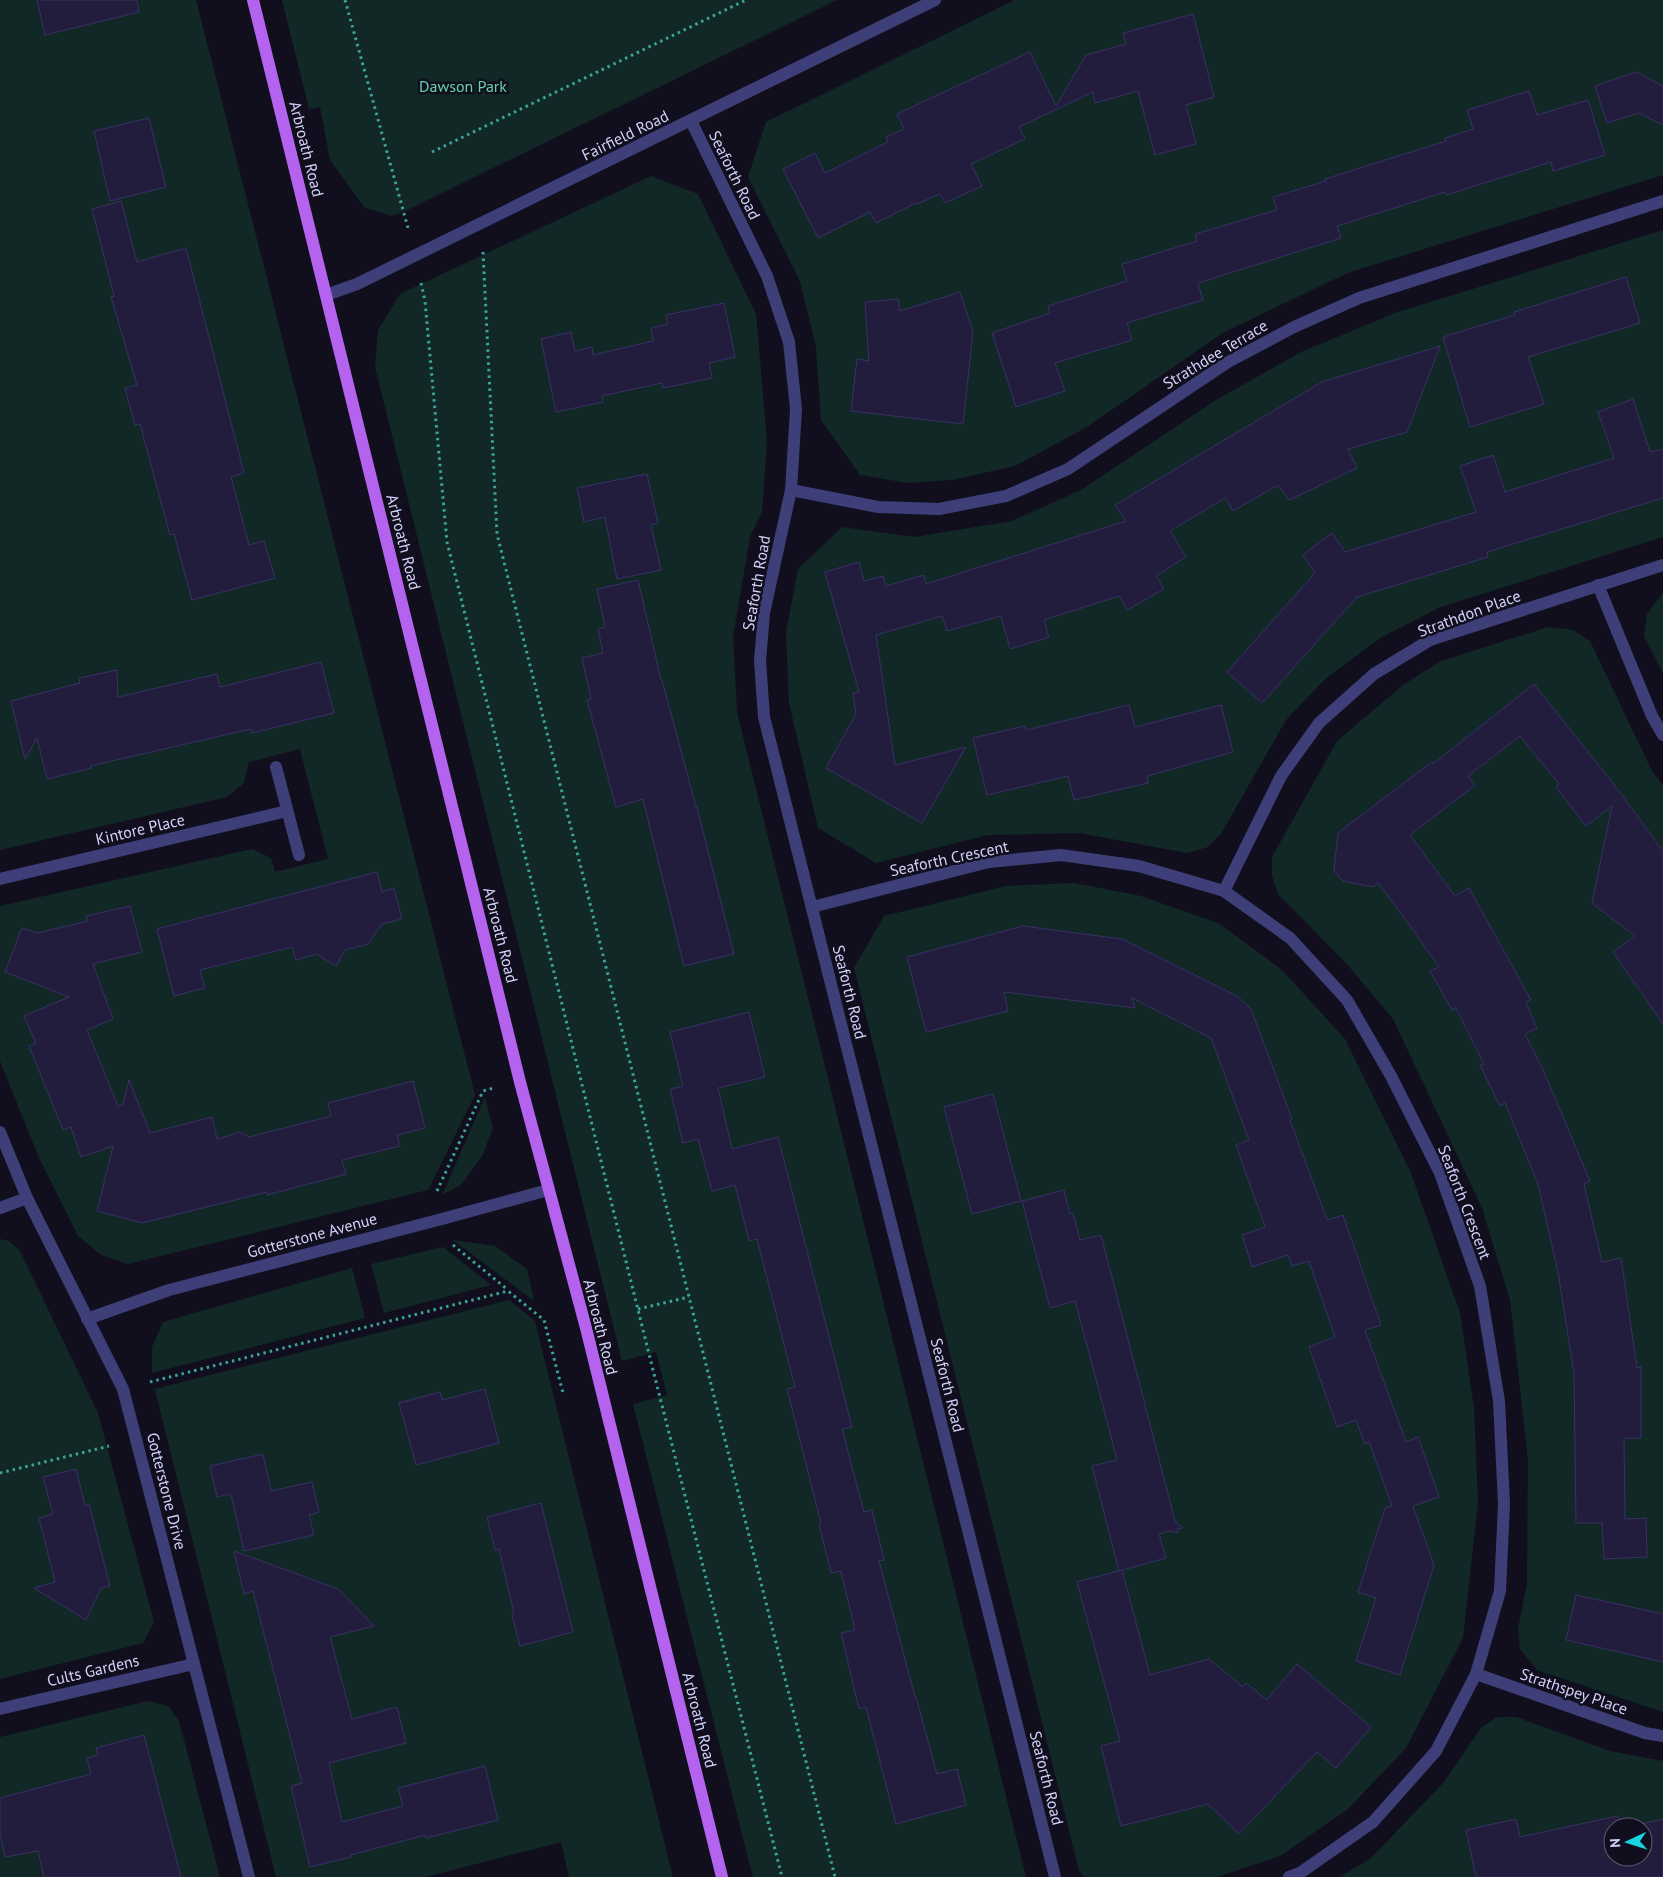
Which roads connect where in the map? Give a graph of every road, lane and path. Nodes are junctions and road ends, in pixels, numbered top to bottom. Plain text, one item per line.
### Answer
1 (253, 0) edge
2 (345, 0) edge
3 (746, 0) edge
4 (935, 0) edge
5 (690, 121) junction
6 (432, 152) dead end
7 (1663, 201) edge
8 (481, 222) junction
9 (415, 255) junction
10 (326, 295) junction
11 (791, 490) junction
12 (1663, 565) edge
13 (1598, 586) junction
14 (1663, 736) edge
15 (276, 767) dead end
16 (287, 811) junction
17 (299, 855) dead end
18 (0, 879) edge
19 (1224, 891) junction
20 (812, 907) junction
21 (0, 1132) edge
22 (548, 1190) junction
23 (27, 1198) junction
24 (0, 1208) edge
25 (689, 1297) junction
26 (638, 1309) junction
27 (87, 1319) junction
28 (123, 1389) junction
29 (563, 1393) dead end
30 (137, 1439) junction
31 (0, 1473) edge
32 (194, 1664) junction
33 (1476, 1674) junction
34 (0, 1709) edge
35 (1663, 1736) edge
36 (249, 1877) edge
37 (722, 1877) edge
38 (782, 1877) edge
39 (835, 1877) edge
40 (1055, 1877) edge
41 (1289, 1877) edge

1 - 10 main road, Arbroath Road
2 - 9 path
3 - 6 path
4 - 5 street, Fairfield Road
5 - 8 street, Fairfield Road
5 - 11 street, Seaforth Road
7 - 11 street, Strathdee Terrace
8 - 9 street, Fairfield Road
8 - 25 path
9 - 10 street, Fairfield Road
9 - 26 path
10 - 22 main road, Arbroath Road
11 - 20 street, Seaforth Road
12 - 13 street, Strathdon Place
13 - 14 street
13 - 19 street, Strathdon Place
15 - 16 street
16 - 17 street
16 - 18 street, Kintore Place
19 - 20 street, Seaforth Crescent
19 - 33 street, Seaforth Crescent
20 - 40 street, Seaforth Road
21 - 23 street, Gotterstone Drive
22 - 27 street, Gotterstone Avenue
22 - 37 main road, Arbroath Road
23 - 24 street
23 - 27 street, Gotterstone Drive
25 - 26 path
25 - 39 path
26 - 38 path
27 - 28 street, Gotterstone Drive
28 - 29 path
28 - 30 street, Gotterstone Drive
30 - 31 path
30 - 32 street, Gotterstone Drive
32 - 34 street, Cults Gardens
32 - 36 street, Gotterstone Drive
33 - 35 street, Strathspey Place
33 - 41 street, Seaforth Crescent

